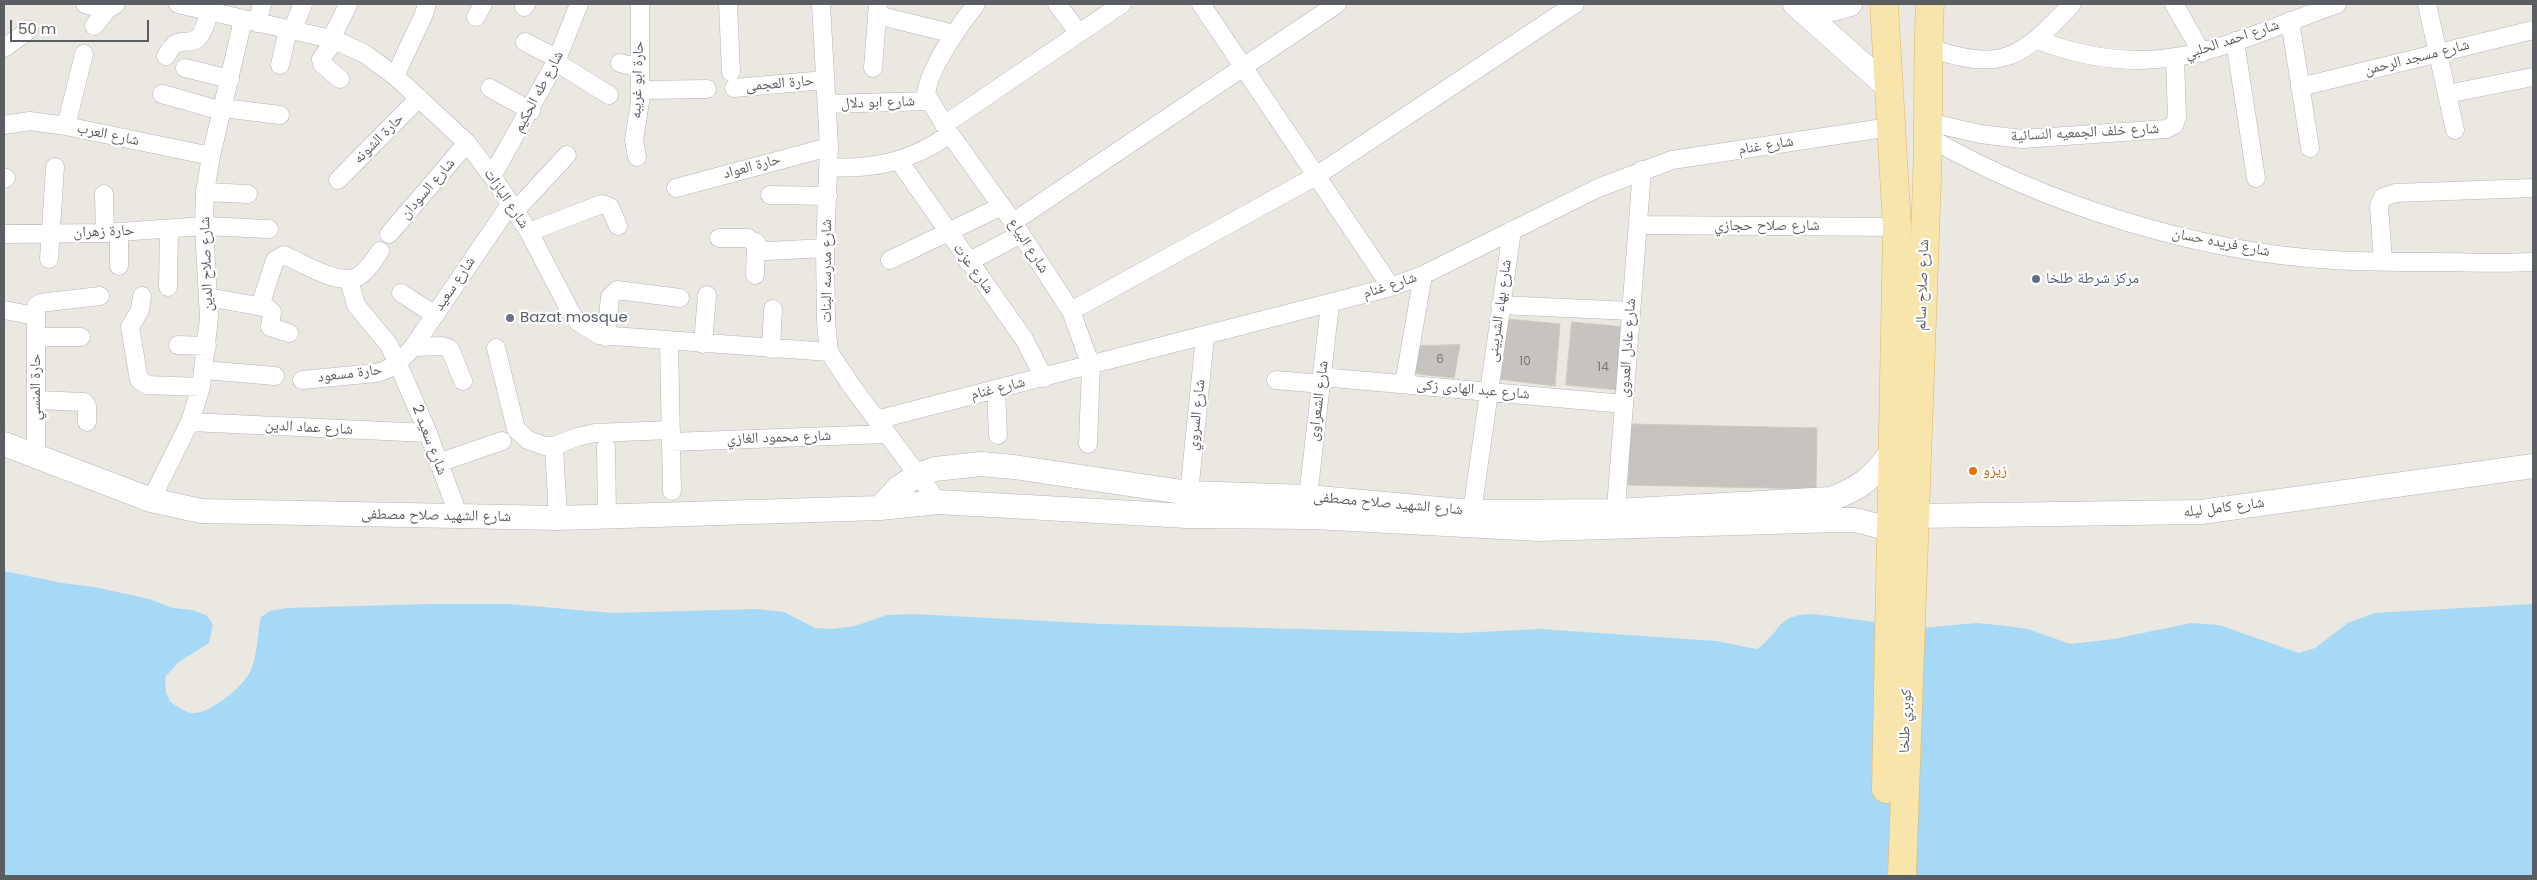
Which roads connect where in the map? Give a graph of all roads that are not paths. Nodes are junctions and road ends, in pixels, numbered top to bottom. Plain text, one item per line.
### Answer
1 (85, 4) edge
2 (178, 4) edge
3 (262, 4) edge
4 (303, 4) edge
5 (427, 4) edge
6 (579, 4) edge
7 (640, 4) edge
8 (728, 4) edge
9 (821, 4) edge
10 (976, 4) edge
11 (1056, 4) edge
12 (1122, 4) edge
13 (1201, 4) edge
14 (1337, 4) edge
15 (1575, 4) edge
16 (1795, 4) edge
17 (1808, 4) edge
18 (1850, 4) edge
19 (1884, 4) edge
20 (1930, 4) edge
21 (2072, 4) edge
22 (2174, 4) edge
23 (2337, 4) edge
24 (2427, 4) edge
25 (348, 5) dead end
26 (112, 7) edge
27 (878, 9) edge
28 (2306, 9) edge
29 (210, 12) junction
30 (2290, 21) junction
31 (250, 22) junction
32 (94, 26) dead end
33 (28, 30) dead end
34 (290, 30) junction
35 (2533, 30) edge
36 (1079, 33) junction
37 (954, 34) junction
38 (333, 40) junction
39 (2038, 40) junction
40 (2235, 41) junction
41 (525, 42) dead end
42 (1927, 47) junction
43 (4, 48) edge
44 (2202, 53) junction
45 (2438, 53) junction
46 (84, 54) dead end
47 (166, 56) dead end
48 (2175, 58) junction
49 (557, 61) junction
50 (620, 63) dead end
51 (280, 65) dead end
52 (185, 68) dead end
53 (640, 68) junction
54 (873, 68) dead end
55 (1244, 68) junction
56 (395, 76) junction
57 (2533, 77) edge
58 (230, 80) junction
59 (340, 80) dead end
60 (826, 80) junction
61 (2300, 87) junction
62 (490, 88) dead end
63 (1888, 88) junction
64 (707, 89) dead end
65 (640, 90) junction
66 (162, 94) dead end
67 (2447, 94) junction
68 (609, 95) dead end
69 (419, 98) junction
70 (929, 101) junction
71 (827, 104) junction
72 (222, 110) junction
73 (531, 111) junction
74 (280, 115) dead end
75 (4, 125) edge
76 (66, 126) junction
77 (1890, 127) junction
78 (1928, 129) junction
79 (947, 130) junction
80 (2455, 130) dead end
81 (467, 143) junction
82 (829, 147) junction
83 (2310, 148) dead end
84 (566, 155) dead end
85 (211, 156) junction
86 (637, 156) dead end
87 (899, 162) junction
88 (55, 167) dead end
89 (828, 167) junction
90 (1642, 170) junction
91 (492, 176) junction
92 (1316, 176) junction
93 (2256, 178) dead end
94 (338, 180) dead end
95 (676, 188) dead end
96 (2533, 188) edge
97 (206, 192) junction
98 (104, 194) dead end
99 (248, 194) dead end
100 (770, 195) dead end
101 (828, 196) junction
102 (1002, 206) junction
103 (513, 207) junction
104 (1638, 225) junction
105 (204, 226) junction
106 (618, 226) dead end
107 (1897, 227) junction
108 (1017, 228) junction
109 (169, 229) junction
110 (269, 229) dead end
111 (1512, 230) junction
112 (529, 232) junction
113 (947, 232) junction
114 (112, 233) junction
115 (4, 234) edge
116 (50, 234) junction
117 (389, 234) dead end
118 (719, 238) dead end
119 (756, 242) junction
120 (825, 248) junction
121 (380, 251) dead end
122 (49, 258) dead end
123 (890, 260) dead end
124 (2383, 261) junction
125 (968, 262) junction
126 (2533, 262) edge
127 (119, 266) dead end
128 (755, 275) dead end
129 (1423, 276) junction
130 (349, 280) junction
131 (168, 287) dead end
132 (1391, 287) junction
133 (401, 293) dead end
134 (707, 295) dead end
135 (100, 296) dead end
136 (142, 296) dead end
137 (208, 297) junction
138 (680, 298) dead end
139 (1330, 304) junction
140 (1500, 305) junction
141 (260, 306) junction
142 (773, 309) dead end
143 (4, 310) edge
144 (1071, 311) junction
145 (1631, 311) junction
146 (435, 315) junction
147 (35, 316) junction
148 (289, 333) dead end
149 (36, 337) junction
150 (80, 337) dead end
151 (606, 337) junction
152 (1205, 337) junction
153 (670, 342) junction
154 (178, 344) dead end
155 (704, 344) junction
156 (206, 346) junction
157 (413, 347) junction
158 (496, 348) dead end
159 (771, 349) junction
160 (829, 352) junction
161 (398, 364) junction
162 (1091, 366) junction
163 (204, 370) junction
164 (275, 376) dead end
165 (1044, 378) junction
166 (302, 380) dead end
167 (1276, 380) dead end
168 (1321, 380) junction
169 (463, 382) dead end
170 (1404, 384) junction
171 (201, 387) junction
172 (996, 390) junction
173 (1488, 392) junction
174 (36, 400) junction
175 (1624, 404) junction
176 (876, 420) junction
177 (87, 422) dead end
178 (190, 422) junction
179 (428, 433) junction
180 (887, 434) junction
181 (998, 435) dead end
182 (671, 436) junction
183 (502, 441) dead end
184 (4, 444) edge
185 (1088, 444) dead end
186 (554, 446) junction
187 (606, 447) dead end
188 (1892, 451) junction
189 (36, 458) junction
190 (438, 463) junction
191 (2533, 466) edge
192 (918, 476) junction
193 (672, 491) dead end
194 (1190, 493) junction
195 (1308, 497) junction
196 (151, 500) junction
197 (938, 502) junction
198 (880, 508) junction
199 (1472, 512) junction
200 (607, 515) junction
201 (459, 517) junction
202 (558, 518) junction
203 (1615, 519) junction
204 (1902, 523) junction
205 (1900, 566) junction
206 (1884, 876) edge
207 (1902, 876) edge

1 - 26 street
2 - 29 street, شارع البازات
3 - 31 street, شارع صلاح الدين
4 - 34 street
5 - 56 street
6 - 49 street, شارع طه الحكيم
7 - 53 street, حارة ابو غريبه
8 - 60 street, حارة العجمى
9 - 60 street, شارع مدرسه البنات
10 - 37 street
11 - 36 street
12 - 36 street
13 - 55 street
14 - 55 street
15 - 92 street
16 - 63 main road
17 - 18 main road
19 - 63 main road, شارع صلاح سالم
20 - 42 main road, شارع صلاح سالم
21 - 39 street
22 - 44 street
23 - 28 street, شارع احمد الحلبي
24 - 45 street
25 - 38 street
26 - 32 street
27 - 37 street
27 - 54 street
28 - 30 street, شارع احمد الحلبي
29 - 31 street, شارع البازات
29 - 47 street
30 - 40 street, شارع احمد الحلبي
30 - 61 street
31 - 34 street, شارع البازات
31 - 58 street, شارع صلاح الدين
33 - 43 street
34 - 38 street, شارع البازات
34 - 51 street
35 - 45 street, شارع مسجد الرحمن
36 - 79 street
37 - 70 street
38 - 56 street, شارع البازات
38 - 59 street
39 - 42 street
39 - 48 street, شارع احمد الحلبي
40 - 44 street, شارع احمد الحلبي
40 - 93 street
41 - 49 street
42 - 78 main road, شارع صلاح سالم
44 - 48 street, شارع احمد الحلبي
45 - 61 street, شارع مسجد الرحمن
45 - 67 street
46 - 76 street
48 - 78 street, شارع خلف الجمعيه النسائية
49 - 68 street
49 - 73 street, شارع طه الحكيم
50 - 53 street
52 - 58 street
53 - 65 street, حارة ابو غريبه
55 - 92 street
55 - 108 street
56 - 69 street, شارع البازات
57 - 67 street
58 - 72 street, شارع صلاح الدين
60 - 71 street, شارع مدرسه البنات
61 - 83 street
62 - 73 street
63 - 77 main road, شارع صلاح سالم
64 - 65 street
65 - 86 street, حارة ابو غريبه
66 - 72 street
67 - 80 street
69 - 81 street, شارع البازات
69 - 94 street, حارة الشونه
70 - 71 street, شارع ابو دلال
70 - 79 street, شارع البياع
71 - 82 street, شارع مدرسه البنات
72 - 74 street
72 - 85 street, شارع صلاح الدين
73 - 91 street, شارع طه الحكيم
75 - 76 street, شارع العرب
76 - 85 street, شارع العرب
77 - 90 street, شارع غنام
77 - 107 main road, شارع صلاح سالم
78 - 124 street, شارع فريده حسان
78 - 204 main road, شارع صلاح سالم
79 - 87 street
79 - 102 street, شارع البياع
81 - 91 street, شارع البازات
81 - 117 street, شارع السودان
82 - 89 street, شارع مدرسه البنات
82 - 95 street, حارة العواد
84 - 103 street, شارع سعيد
85 - 97 street, شارع صلاح الدين
87 - 89 street
87 - 113 street, شارع عزت
88 - 116 street
89 - 101 street, شارع مدرسه البنات
90 - 104 street, شارع عادل العدوى
90 - 111 street, شارع غنام
91 - 103 street, شارع البازات
92 - 132 street
92 - 144 street
96 - 124 street
97 - 99 street
97 - 105 street, شارع صلاح الدين
98 - 114 street
100 - 101 street
101 - 120 street, شارع مدرسه البنات
102 - 108 street, شارع البياع
102 - 113 street
103 - 112 street, شارع البازات
103 - 146 street, شارع سعيد
104 - 107 street, شارع صلاح حجازي
104 - 145 street, شارع عادل العدوى
105 - 109 street, حارة زهران
105 - 110 street, حارة زهران
105 - 137 street, شارع صلاح الدين
106 - 112 street
107 - 188 main road, شارع صلاح سالم
108 - 125 street
108 - 144 street, شارع البياع
109 - 114 street, حارة زهران
109 - 131 street
111 - 129 street, شارع غنام
111 - 140 street, شارع بهاء الشربينى
112 - 151 street, شارع البازات
113 - 123 street
113 - 125 street, شارع عزت
114 - 116 street, حارة زهران
114 - 127 street
115 - 116 street, حارة زهران
116 - 122 street
118 - 119 street
119 - 120 street
119 - 128 street
120 - 160 street, شارع مدرسه البنات
121 - 130 street
124 - 126 street, شارع فريده حسان
125 - 165 street, شارع عزت
129 - 132 street, شارع غنام
129 - 170 street
130 - 141 street
130 - 161 street, شارع سعيد 2
132 - 139 street, شارع غنام
133 - 146 street
134 - 155 street
135 - 147 street
136 - 171 street
137 - 141 street
137 - 156 street, شارع صلاح الدين
138 - 151 street
139 - 152 street, شارع غنام
139 - 168 street, شارع الشعراوى
140 - 145 street
140 - 173 street, شارع بهاء الشربينى
141 - 148 street
142 - 159 street
143 - 147 street
144 - 162 street, شارع البياع
145 - 175 street, شارع عادل العدوى
146 - 157 street, شارع سعيد
147 - 149 street, حارة المنسي
149 - 150 street
149 - 174 street, حارة المنسي
151 - 153 street, شارع البازات
152 - 162 street, شارع غنام
152 - 194 street, شارع السروي
153 - 155 street, شارع البازات
153 - 182 street
154 - 156 street
155 - 159 street, شارع البازات
156 - 163 street, شارع صلاح الدين
157 - 161 street, شارع سعيد
157 - 169 street
158 - 186 street
159 - 160 street, شارع البازات
160 - 176 street, شارع مدرسه البنات
161 - 166 street, حارة مسعود
161 - 179 street, شارع سعيد 2
162 - 165 street, شارع غنام
162 - 185 street
163 - 164 street
163 - 171 street, شارع صلاح الدين
165 - 172 street, شارع غنام
167 - 168 street, شارع عبد الهادى زكى
168 - 170 street, شارع عبد الهادى زكى
168 - 195 street, شارع الشعراوى
170 - 173 street, شارع عبد الهادى زكى
171 - 178 street, شارع صلاح الدين
172 - 176 street, شارع غنام
172 - 181 street
173 - 175 street, شارع عبد الهادى زكى
173 - 199 street, شارع بهاء الشربينى
174 - 177 street
174 - 189 street, حارة المنسي
175 - 203 street, شارع عادل العدوى
176 - 180 street, شارع مدرسه البنات
178 - 179 street, شارع عماد الدين
178 - 196 street, شارع صلاح الدين
179 - 190 street, شارع سعيد 2
180 - 182 street, شارع محمود الغازي
180 - 192 street, شارع مدرسه البنات
182 - 186 street, شارع محمود الغازي
182 - 193 street
183 - 190 street
184 - 189 main road, شارع الشهيد صلاح مصطفى
186 - 202 street
187 - 200 street
188 - 203 main road, شارع الشهيد صلاح مصطفى
188 - 204 main road, شارع صلاح سالم
189 - 196 main road, شارع الشهيد صلاح مصطفى
190 - 201 street, شارع سعيد 2
191 - 204 main road, شارع كامل ليله
192 - 194 main road, شارع الشهيد صلاح مصطفى
192 - 197 street, شارع مدرسه البنات
192 - 198 main road, شارع الشهيد صلاح مصطفى
194 - 195 main road, شارع الشهيد صلاح مصطفى
195 - 199 main road, شارع الشهيد صلاح مصطفى
196 - 201 main road, شارع الشهيد صلاح مصطفى
197 - 198 main road, شارع الشهيد صلاح مصطفى
197 - 203 main road, شارع الشهيد صلاح مصطفى
198 - 200 main road, شارع الشهيد صلاح مصطفى
199 - 203 main road, شارع الشهيد صلاح مصطفى
200 - 202 main road, شارع الشهيد صلاح مصطفى
201 - 202 main road, شارع الشهيد صلاح مصطفى
203 - 204 main road, شارع الشهيد صلاح مصطفى
204 - 205 main road, شارع صلاح سالم
205 - 206 main road, كوبري طلخا
205 - 207 main road, كوبري طلخا

